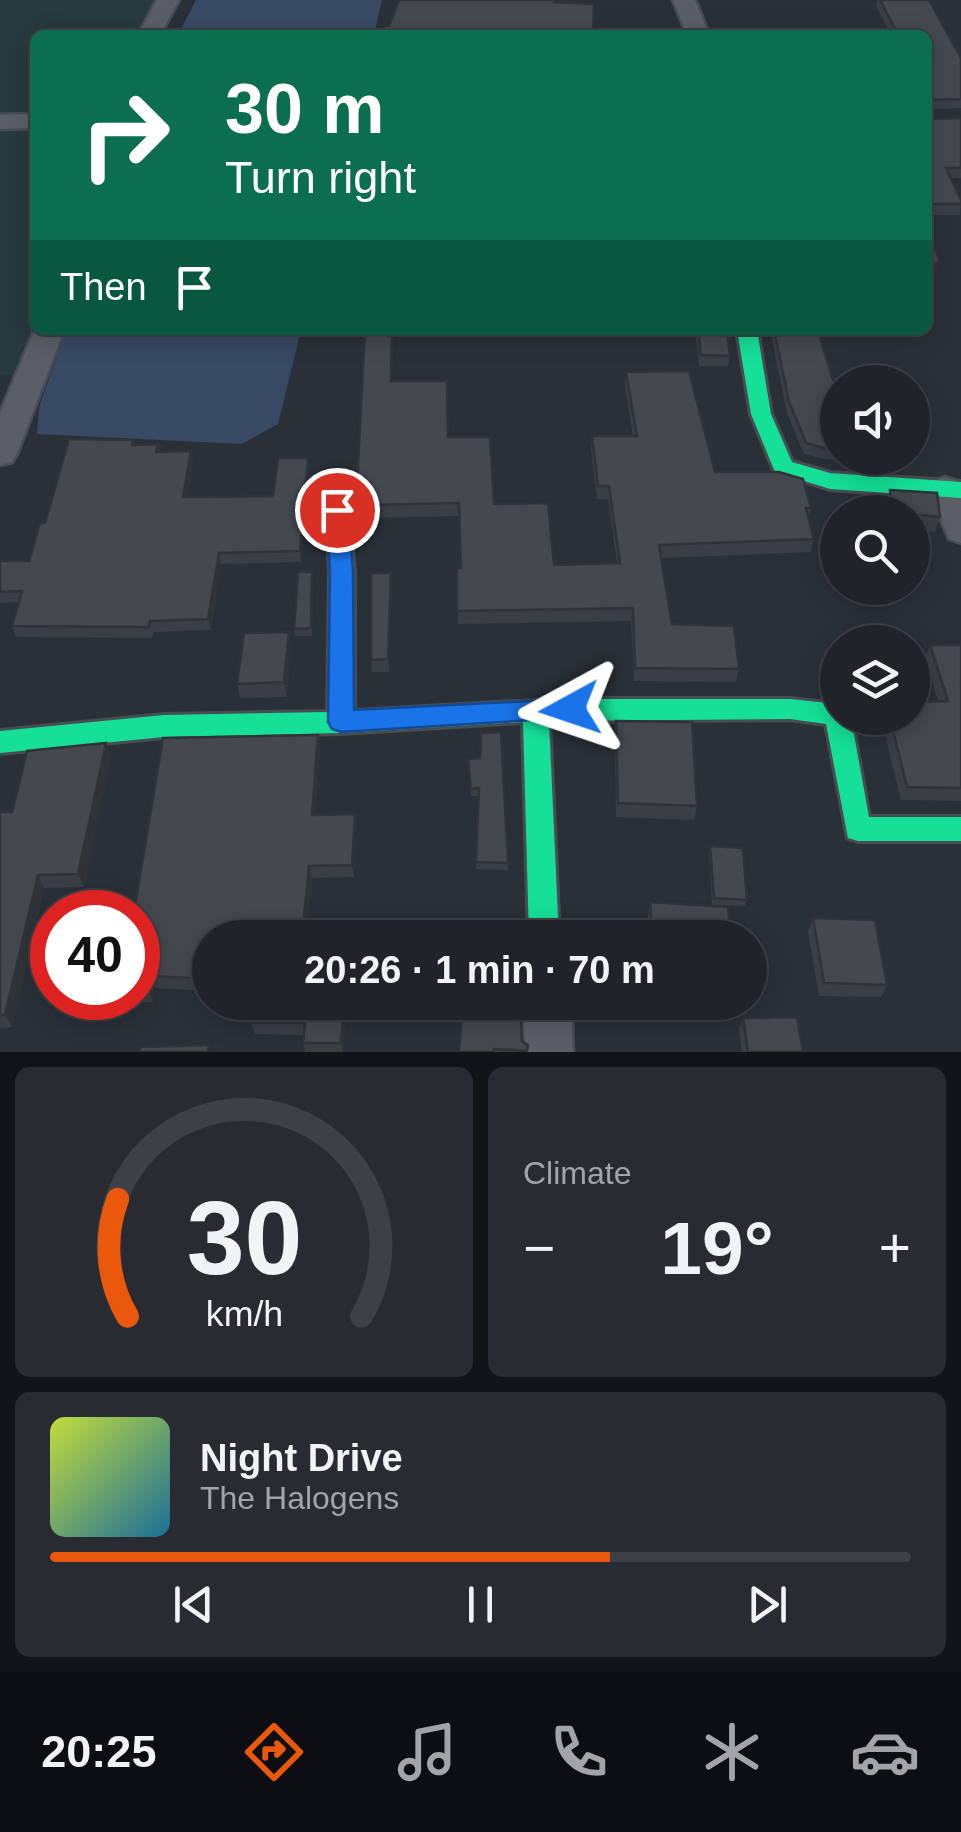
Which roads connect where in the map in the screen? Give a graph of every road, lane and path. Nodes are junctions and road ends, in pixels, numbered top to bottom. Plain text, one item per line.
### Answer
1 (168, 0) edge
2 (684, 0) edge
3 (152, 30) edge
4 (696, 30) edge
5 (30, 121) edge
6 (0, 122) edge
7 (47, 335) edge
8 (748, 335) edge
9 (0, 454) edge
10 (953, 490) edge
11 (337, 510) dead end
12 (961, 530) edge
13 (536, 713) junction
14 (820, 713) edge
15 (341, 722) junction
16 (841, 735) edge
17 (0, 742) edge
18 (961, 829) edge
19 (543, 920) edge
20 (548, 1020) edge
21 (549, 1052) edge

1 - 3 street
2 - 4 street
5 - 6 street
7 - 9 street
8 - 10 street
10 - 12 street
11 - 15 street
13 - 14 street
13 - 15 street
13 - 19 street
15 - 17 street
16 - 18 street
20 - 21 street

